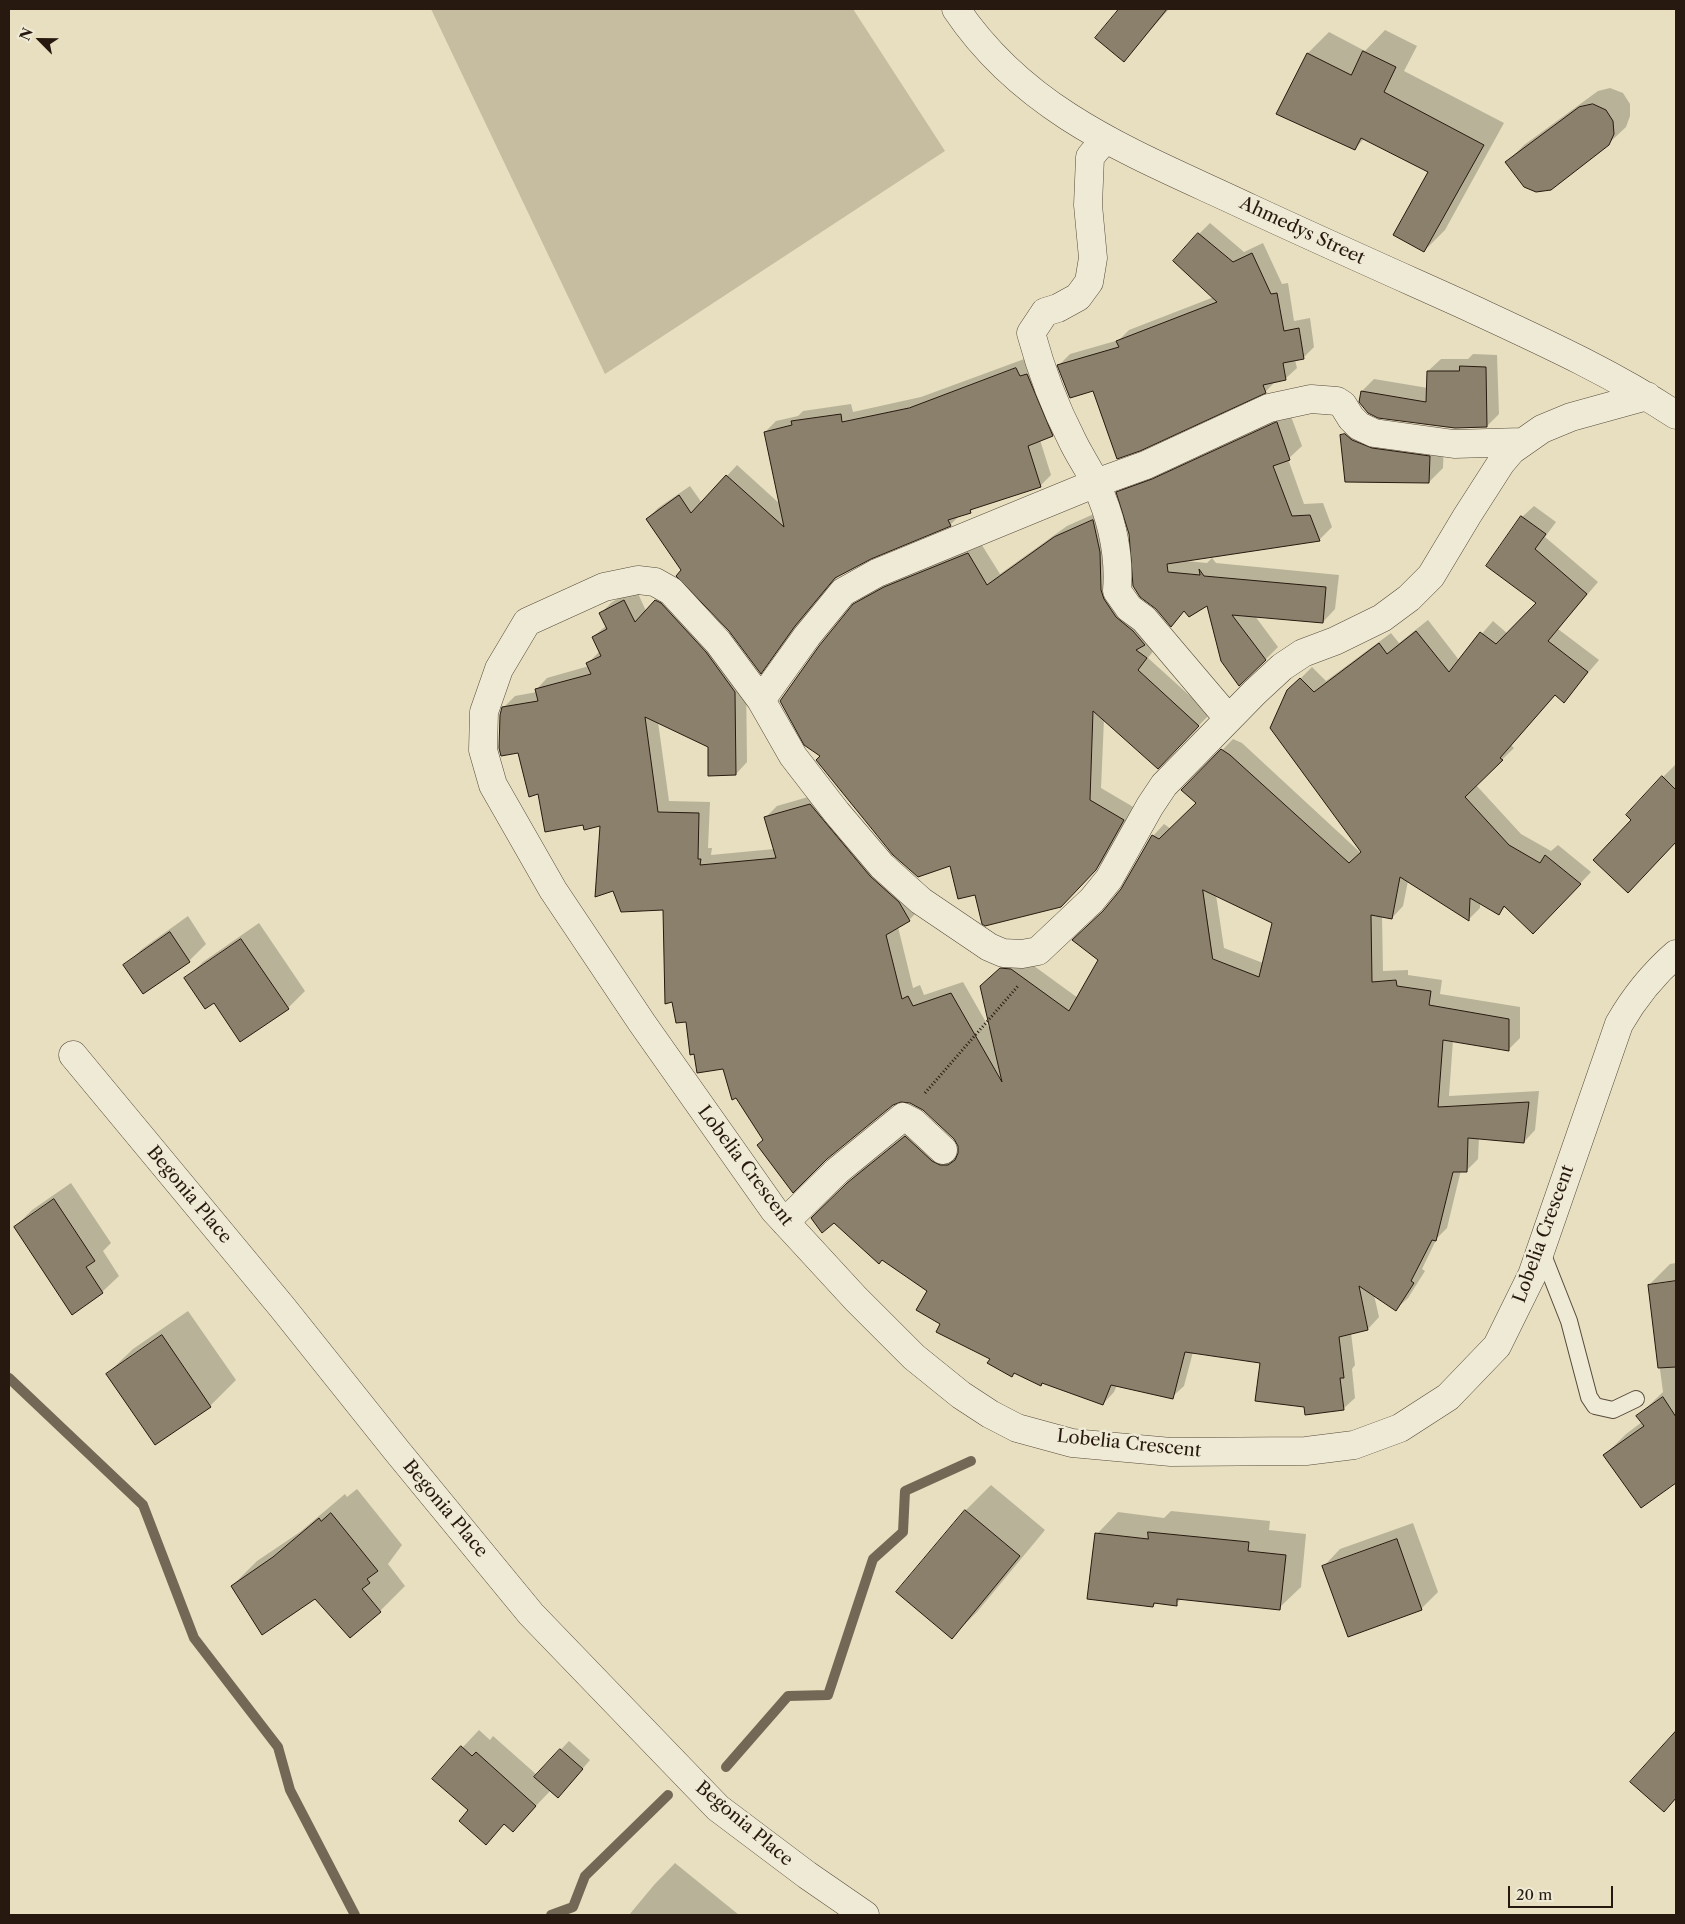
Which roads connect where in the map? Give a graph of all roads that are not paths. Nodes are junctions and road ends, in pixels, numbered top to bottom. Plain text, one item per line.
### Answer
1 (956, 9) edge
2 (1105, 139) junction
3 (1647, 396) junction
4 (1676, 415) edge
5 (1522, 442) junction
6 (1096, 483) junction
7 (761, 700) junction
8 (1228, 718) junction
9 (1676, 954) edge
10 (73, 1055) dead end
11 (943, 1150) dead end
12 (785, 1222) junction
13 (1541, 1250) junction
14 (1636, 1399) dead end
15 (865, 1915) edge

1 - 2 street, Ahmedys Street
2 - 3 street, Ahmedys Street
2 - 6 street
3 - 4 street, Ahmedys Street
3 - 5 street
5 - 6 street
5 - 8 street
6 - 7 street
6 - 8 street
7 - 8 street, Lobelia Crescent
7 - 12 street, Lobelia Crescent
9 - 13 street, Lobelia Crescent
10 - 15 street, Begonia Place
11 - 12 street
12 - 13 street, Lobelia Crescent
13 - 14 lane

